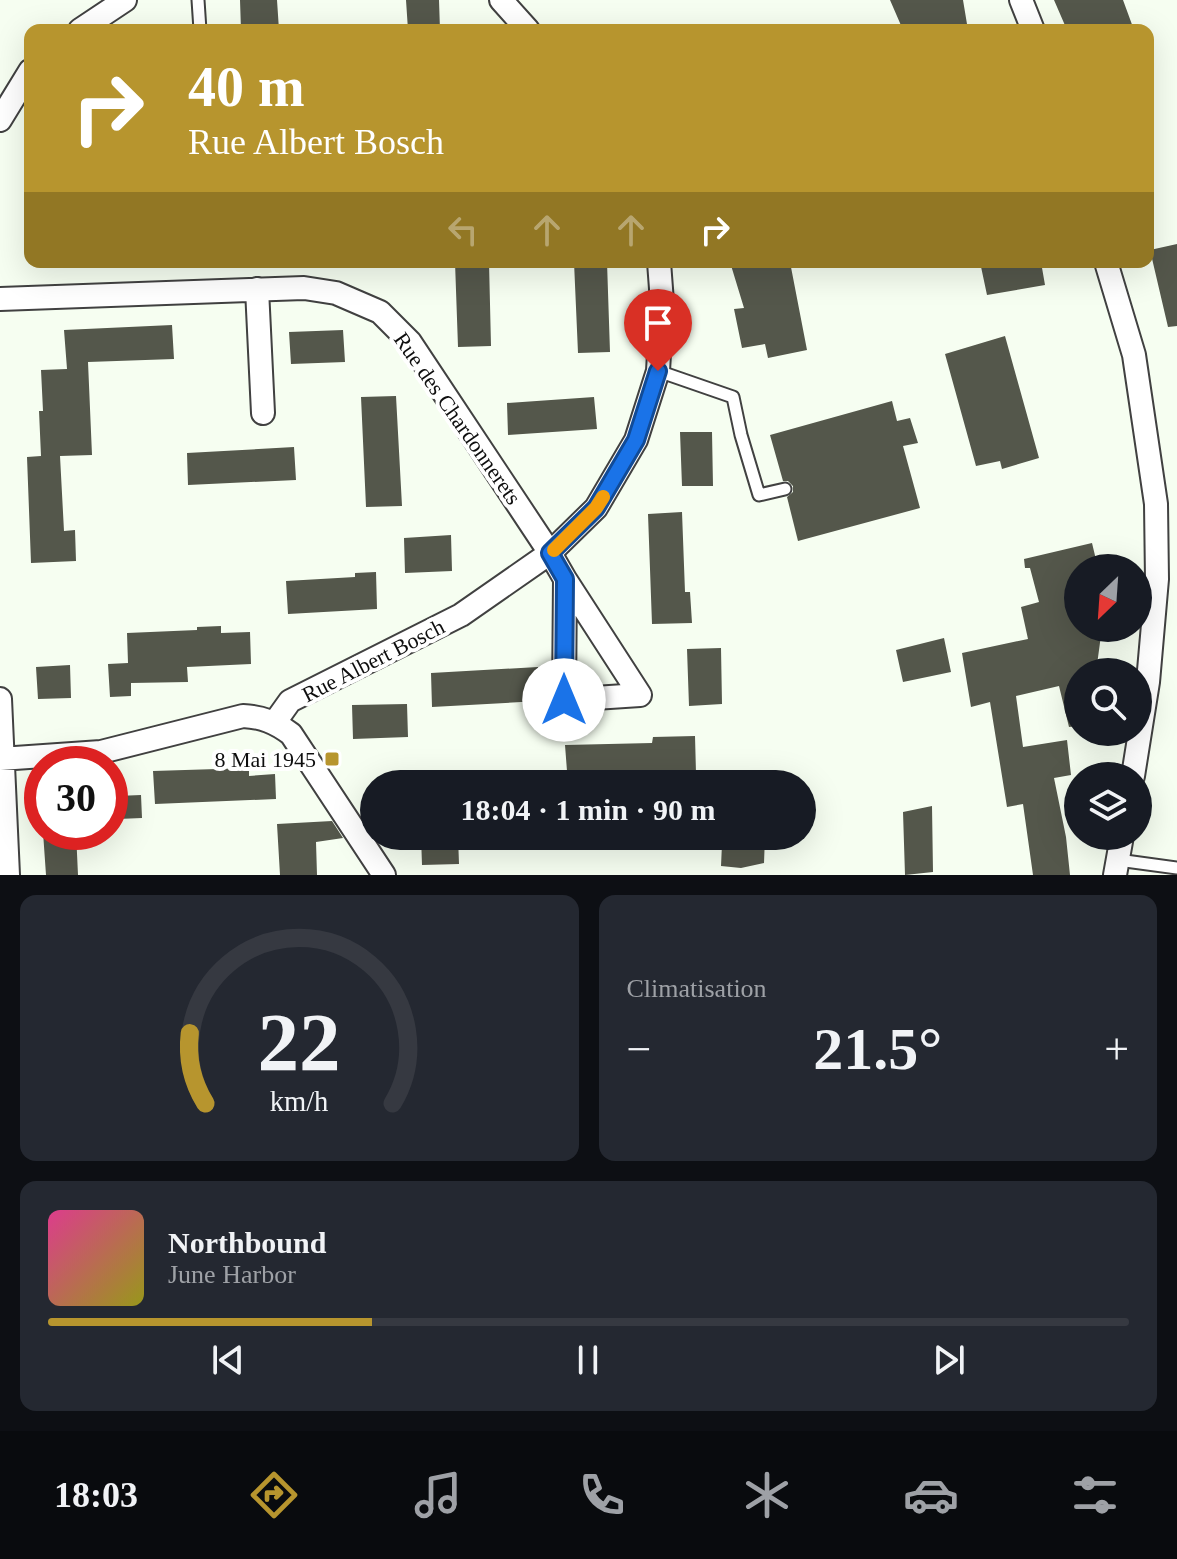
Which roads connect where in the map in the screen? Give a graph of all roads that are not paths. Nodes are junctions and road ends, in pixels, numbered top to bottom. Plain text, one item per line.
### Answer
1 (125, 0) edge
2 (198, 0) edge
3 (501, 0) edge
4 (1021, 0) edge
5 (89, 24) edge
6 (200, 24) edge
7 (523, 24) edge
8 (1031, 24) edge
9 (24, 81) edge
10 (0, 120) edge
11 (659, 268) edge
12 (1108, 268) edge
13 (257, 289) junction
14 (0, 299) edge
15 (658, 371) junction
16 (263, 413) dead end
17 (785, 489) dead end
18 (550, 553) junction
19 (565, 579) junction
20 (0, 699) edge
21 (275, 722) junction
22 (2, 759) edge
23 (1135, 762) edge
24 (1116, 867) edge
25 (1177, 868) edge
26 (8, 875) edge
27 (384, 875) edge

1 - 5 street
2 - 6 lane
3 - 7 street
4 - 8 street
9 - 10 street
11 - 15 street, Rue Albert Bosch
12 - 23 street
13 - 14 street, Rue des Chardonnerets
13 - 16 street
13 - 18 street, Rue des Chardonnerets
15 - 17 lane
15 - 18 street, Rue Albert Bosch
18 - 19 street
18 - 21 street, Rue Albert Bosch
19 - 19 street
20 - 22 street
21 - 22 street
21 - 27 street
22 - 26 street
24 - 25 lane

